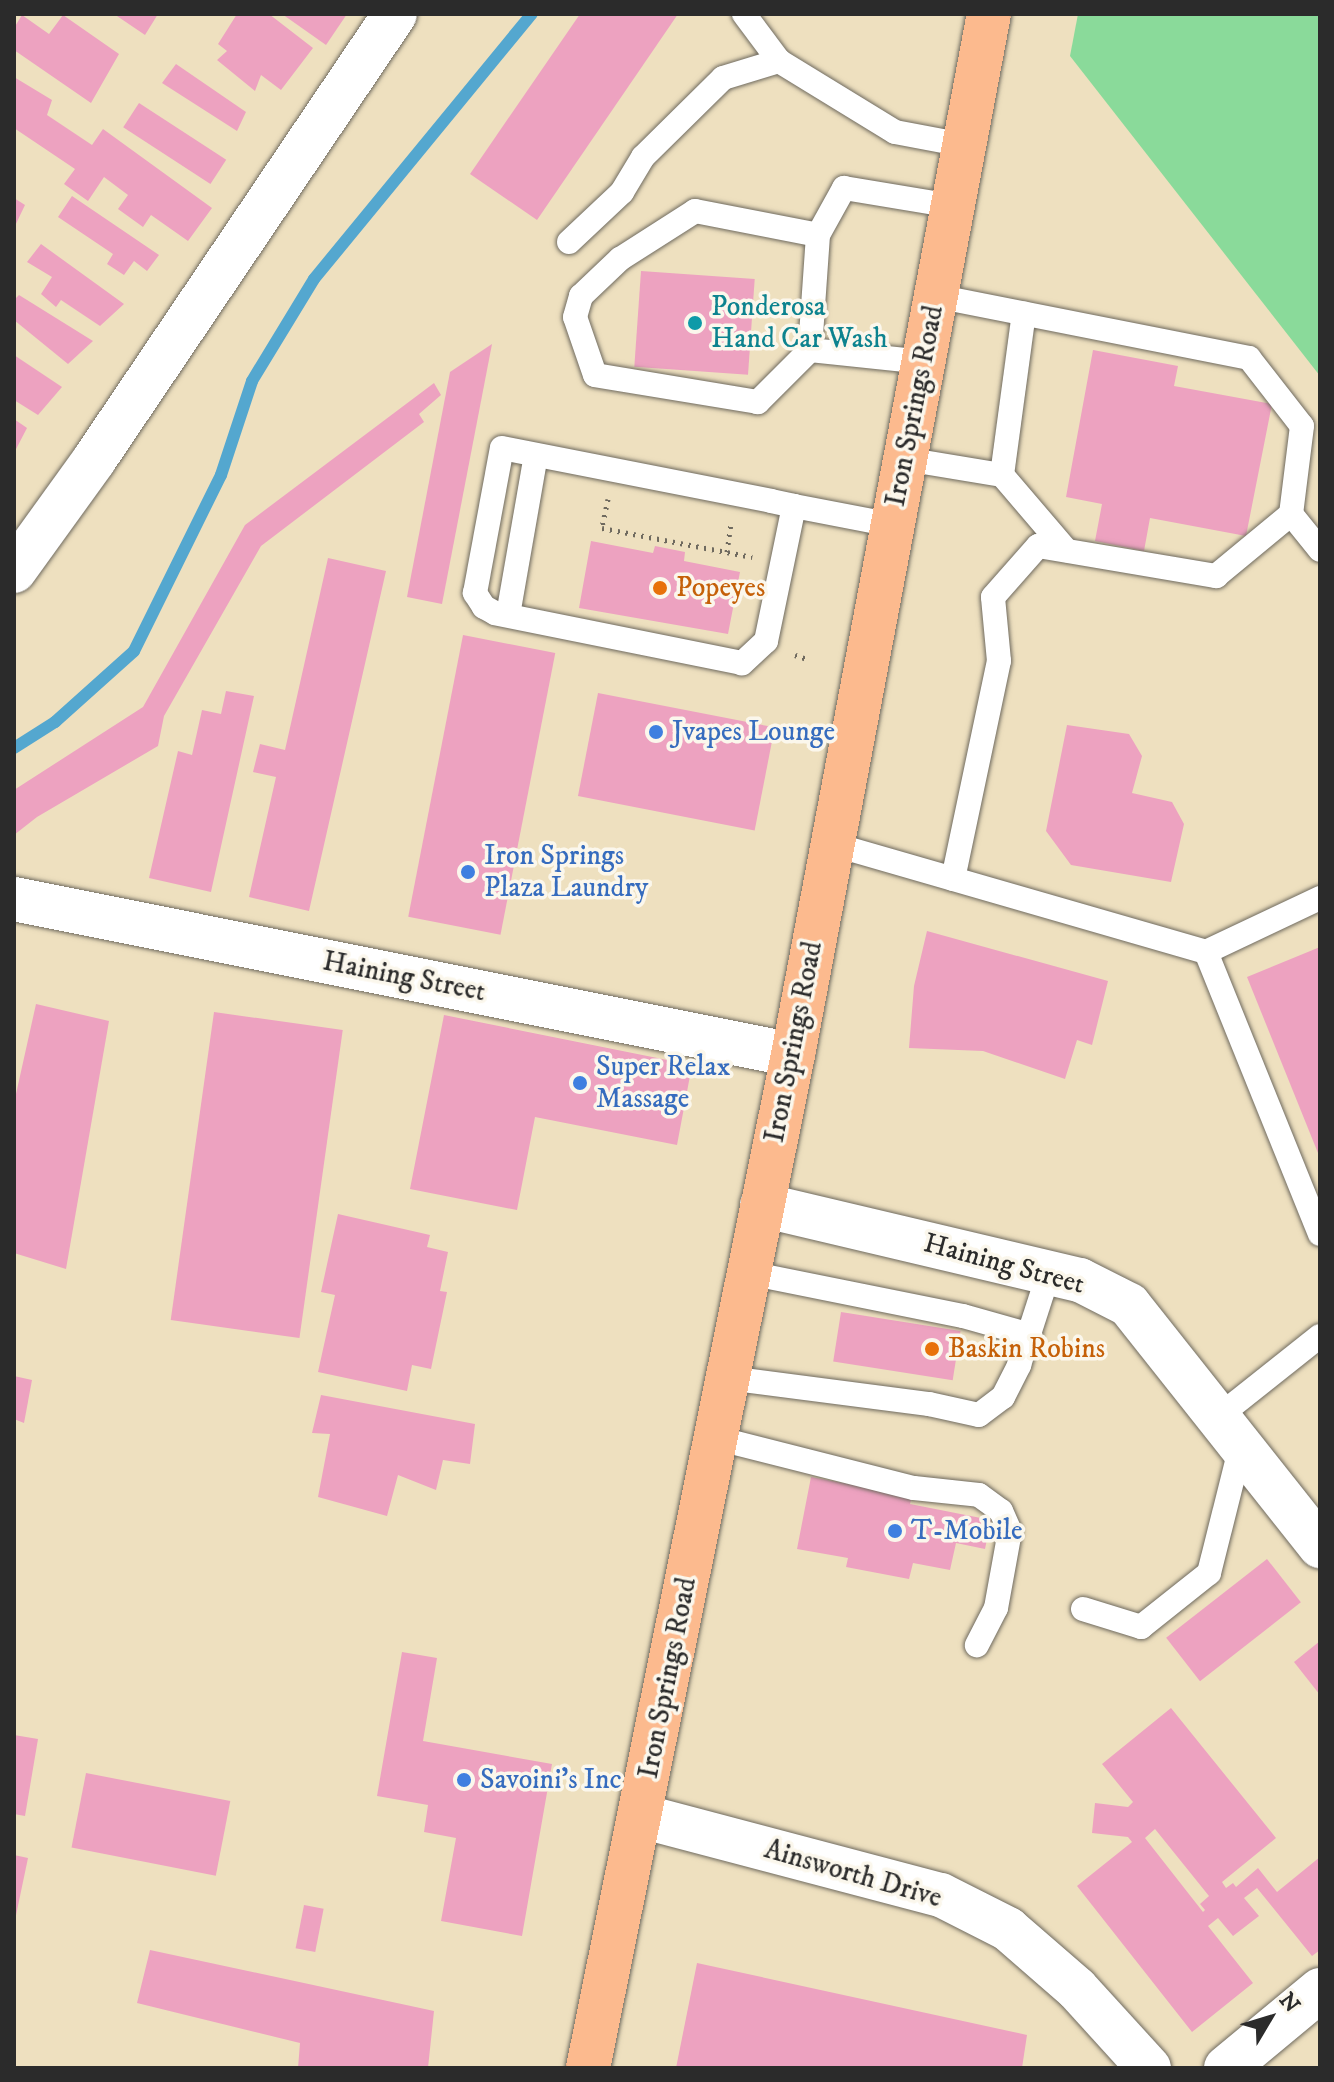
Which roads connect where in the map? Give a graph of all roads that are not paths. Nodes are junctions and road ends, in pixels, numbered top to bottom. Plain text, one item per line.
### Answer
1 (395, 14) edge
2 (744, 14) edge
3 (989, 14) edge
4 (779, 61) junction
5 (964, 145) junction
6 (953, 206) junction
7 (818, 235) junction
8 (569, 242) dead end
9 (936, 296) junction
10 (1024, 313) junction
11 (810, 350) junction
12 (924, 362) junction
13 (536, 455) junction
14 (905, 459) junction
15 (1002, 475) junction
16 (794, 506) junction
17 (1291, 514) junction
18 (893, 525) junction
19 (1066, 550) junction
20 (1320, 550) edge
21 (14, 571) edge
22 (508, 615) junction
23 (832, 844) junction
24 (953, 879) junction
25 (1320, 898) edge
26 (14, 899) edge
27 (1206, 952) junction
28 (793, 1055) junction
29 (762, 1205) junction
30 (1320, 1234) edge
31 (1049, 1272) junction
32 (749, 1273) junction
33 (1030, 1335) junction
34 (1320, 1336) edge
35 (728, 1378) junction
36 (1230, 1432) junction
37 (716, 1438) junction
38 (1320, 1546) edge
39 (1083, 1609) dead end
40 (977, 1645) dead end
41 (641, 1816) junction
42 (1320, 1990) edge
43 (588, 2068) edge
44 (1149, 2068) edge
45 (1226, 2068) edge

1 - 21 street
2 - 4 lane
3 - 5 main road, Iron Springs Road
4 - 5 lane
4 - 8 lane
5 - 6 main road, Iron Springs Road
6 - 7 lane
6 - 9 main road, Iron Springs Road
7 - 11 lane
7 - 11 lane
9 - 10 lane
9 - 12 main road, Iron Springs Road
10 - 15 lane
10 - 17 lane
11 - 12 lane
12 - 14 main road, Iron Springs Road
13 - 16 lane
13 - 22 lane
13 - 22 lane
14 - 15 lane
14 - 18 main road, Iron Springs Road
15 - 19 lane
16 - 18 lane
16 - 22 lane
17 - 19 lane
17 - 20 lane
18 - 23 main road, Iron Springs Road
19 - 24 lane
23 - 24 lane
23 - 28 main road, Iron Springs Road
24 - 27 lane
25 - 27 lane
26 - 28 street, Haining Street
27 - 30 lane
28 - 29 main road, Iron Springs Road
29 - 31 street, Haining Street
29 - 32 main road, Iron Springs Road
31 - 33 lane
31 - 36 street, Haining Street
32 - 33 lane
32 - 35 main road, Iron Springs Road
33 - 35 lane
34 - 36 lane
35 - 37 main road, Iron Springs Road
36 - 38 street, Haining Street
36 - 39 lane
37 - 40 lane
37 - 41 main road, Iron Springs Road
41 - 43 main road, Iron Springs Road
41 - 44 street, Ainsworth Drive
42 - 45 street

